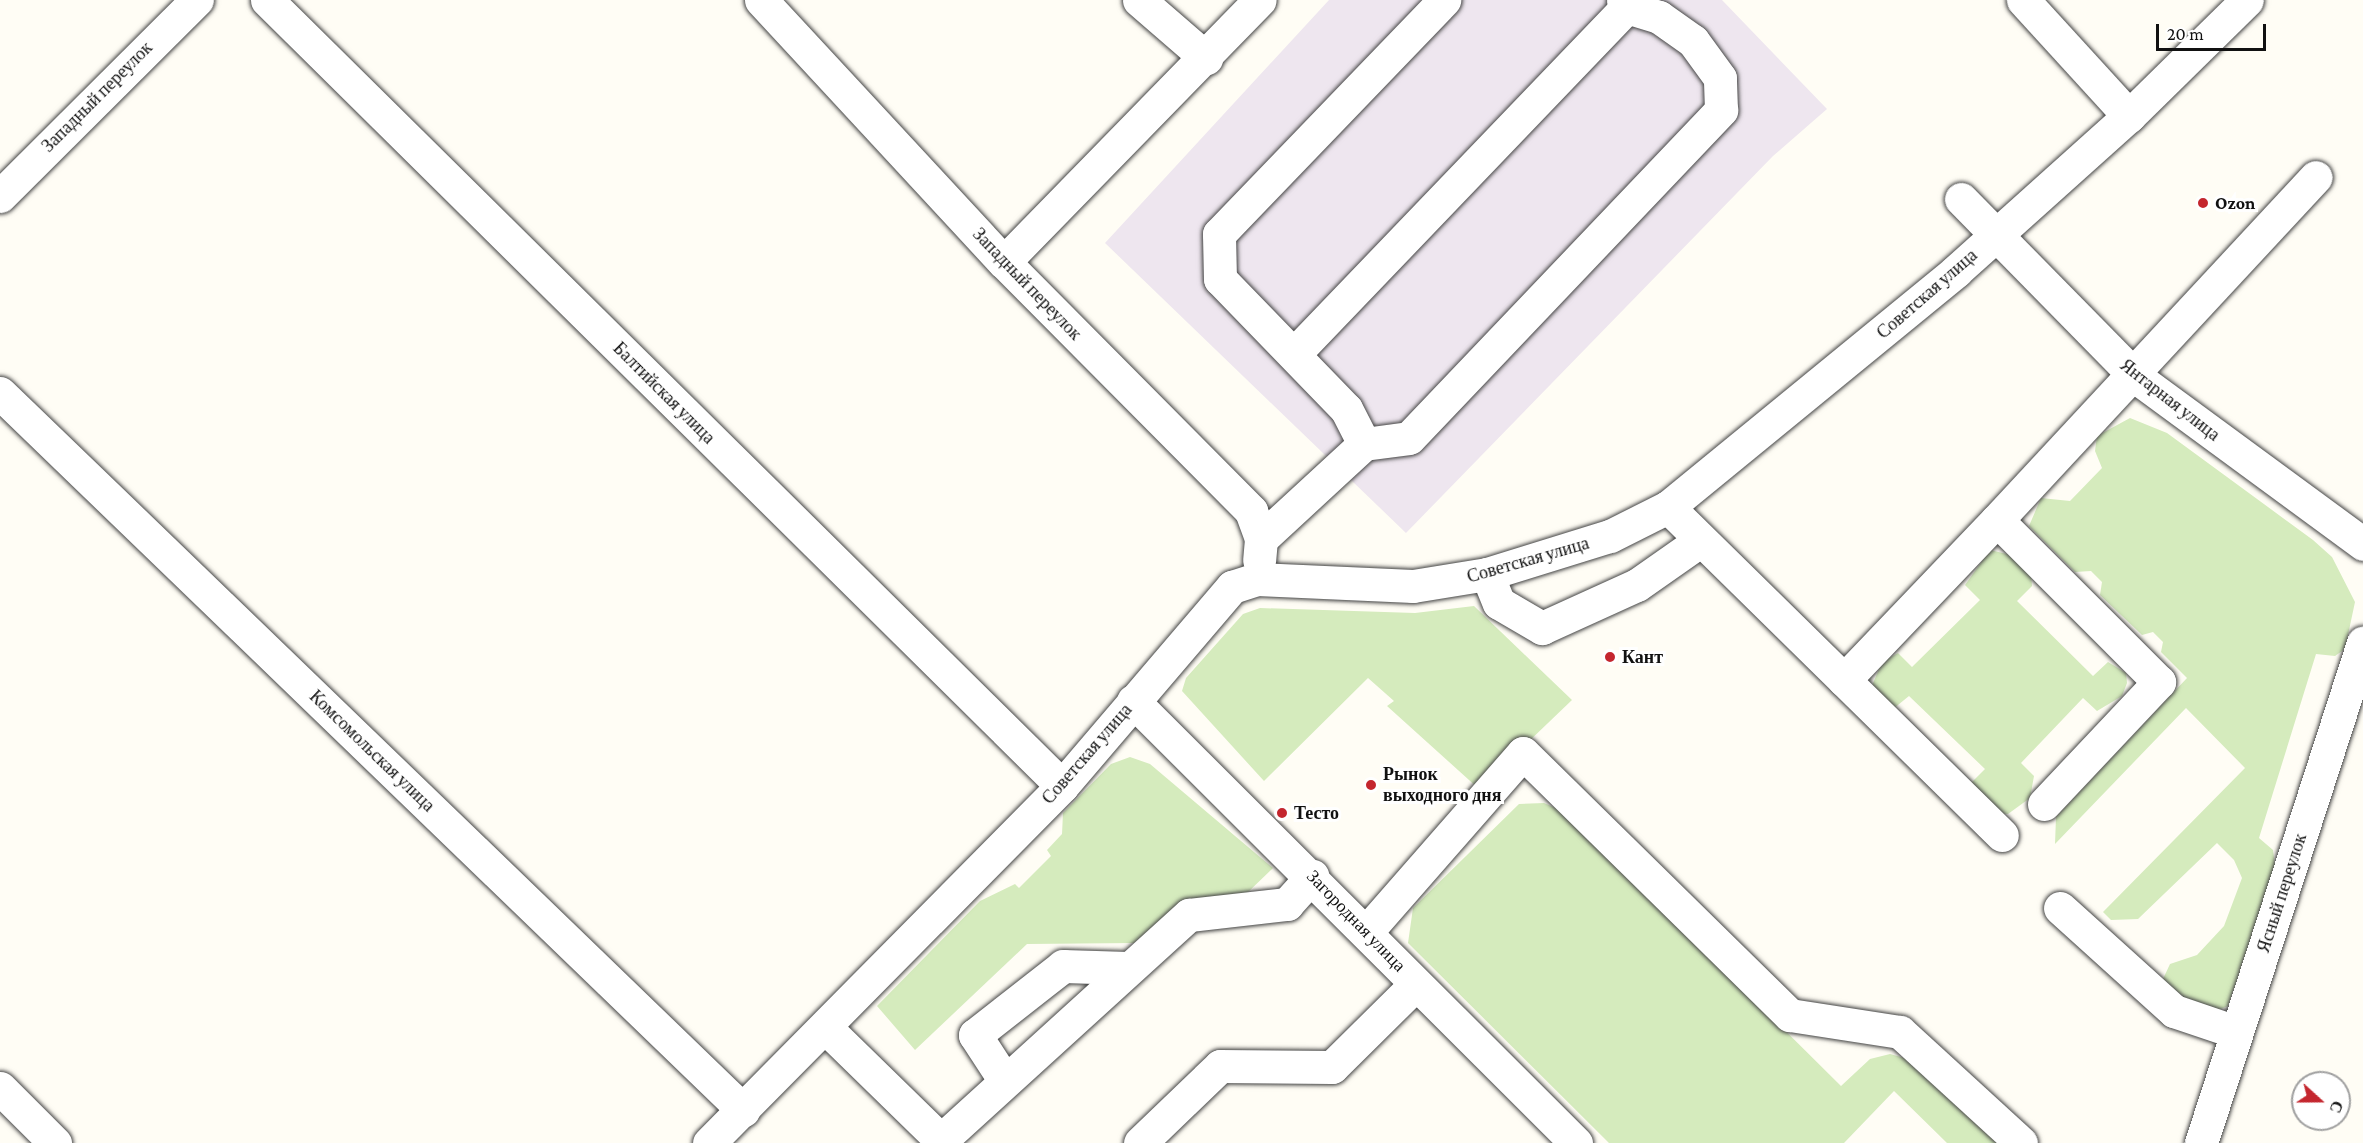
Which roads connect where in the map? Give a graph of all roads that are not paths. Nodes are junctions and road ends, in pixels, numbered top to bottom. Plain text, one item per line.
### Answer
1 (196, 0) edge
2 (267, 0) edge
3 (761, 0) edge
4 (1139, 0) edge
5 (1260, 0) edge
6 (1444, 0) edge
7 (2023, 0) edge
8 (2247, 0) edge
9 (1625, 4) edge
10 (1206, 58) junction
11 (2129, 116) junction
12 (2316, 177) dead end
13 (0, 196) edge
14 (1961, 199) dead end
15 (1994, 235) junction
16 (1004, 262) junction
17 (1295, 353) junction
18 (2136, 377) junction
19 (0, 393) edge
20 (1364, 444) junction
21 (1668, 507) junction
22 (1997, 520) junction
23 (1261, 539) junction
24 (1701, 540) junction
25 (2363, 544) edge
26 (1487, 574) junction
27 (1257, 579) junction
28 (2363, 643) edge
29 (1844, 680) junction
30 (1133, 701) junction
31 (1062, 786) junction
32 (2044, 804) dead end
33 (2002, 835) dead end
34 (1312, 876) junction
35 (2061, 908) dead end
36 (1368, 930) junction
37 (1128, 968) junction
38 (1416, 984) junction
39 (826, 1028) junction
40 (2236, 1032) junction
41 (1005, 1081) junction
42 (0, 1088) edge
43 (743, 1110) junction
44 (941, 1142) edge
45 (55, 1143) edge
46 (709, 1143) edge
47 (1140, 1143) edge
48 (1576, 1143) edge
49 (2021, 1143) edge
50 (2200, 1143) edge

1 - 13 street, Западный переулок
2 - 31 street, Балтийская улица
3 - 16 street, Западный переулок
4 - 10 street
5 - 10 street
6 - 17 street
7 - 11 street
8 - 11 street, Советская улица
9 - 17 street
9 - 20 street
10 - 16 street
11 - 15 street, Советская улица
12 - 18 street
14 - 15 street, Янтарная улица
15 - 18 street, Янтарная улица
15 - 21 street, Советская улица
16 - 23 street, Западный переулок
17 - 20 street
18 - 22 street
18 - 25 street, Янтарная улица
19 - 43 street, Комсомольская улица
20 - 23 street
21 - 24 street
21 - 26 street, Советская улица
22 - 29 street
22 - 32 street
23 - 27 street, Западный переулок
24 - 26 street
24 - 29 street
26 - 27 street, Советская улица
27 - 30 street, Советская улица
28 - 40 street, Ясный переулок
29 - 33 street
30 - 31 street, Советская улица
30 - 34 street, Загородная улица
31 - 39 street, Советская улица
34 - 36 street, Загородная улица
34 - 37 street
35 - 40 street
36 - 38 street, Загородная улица
36 - 49 street
37 - 41 street
37 - 41 street
38 - 47 street
38 - 48 street, Загородная улица
39 - 43 street, Советская улица
39 - 44 street
40 - 50 street, Ясный переулок
41 - 44 street
42 - 45 street
43 - 46 street, Советская улица

